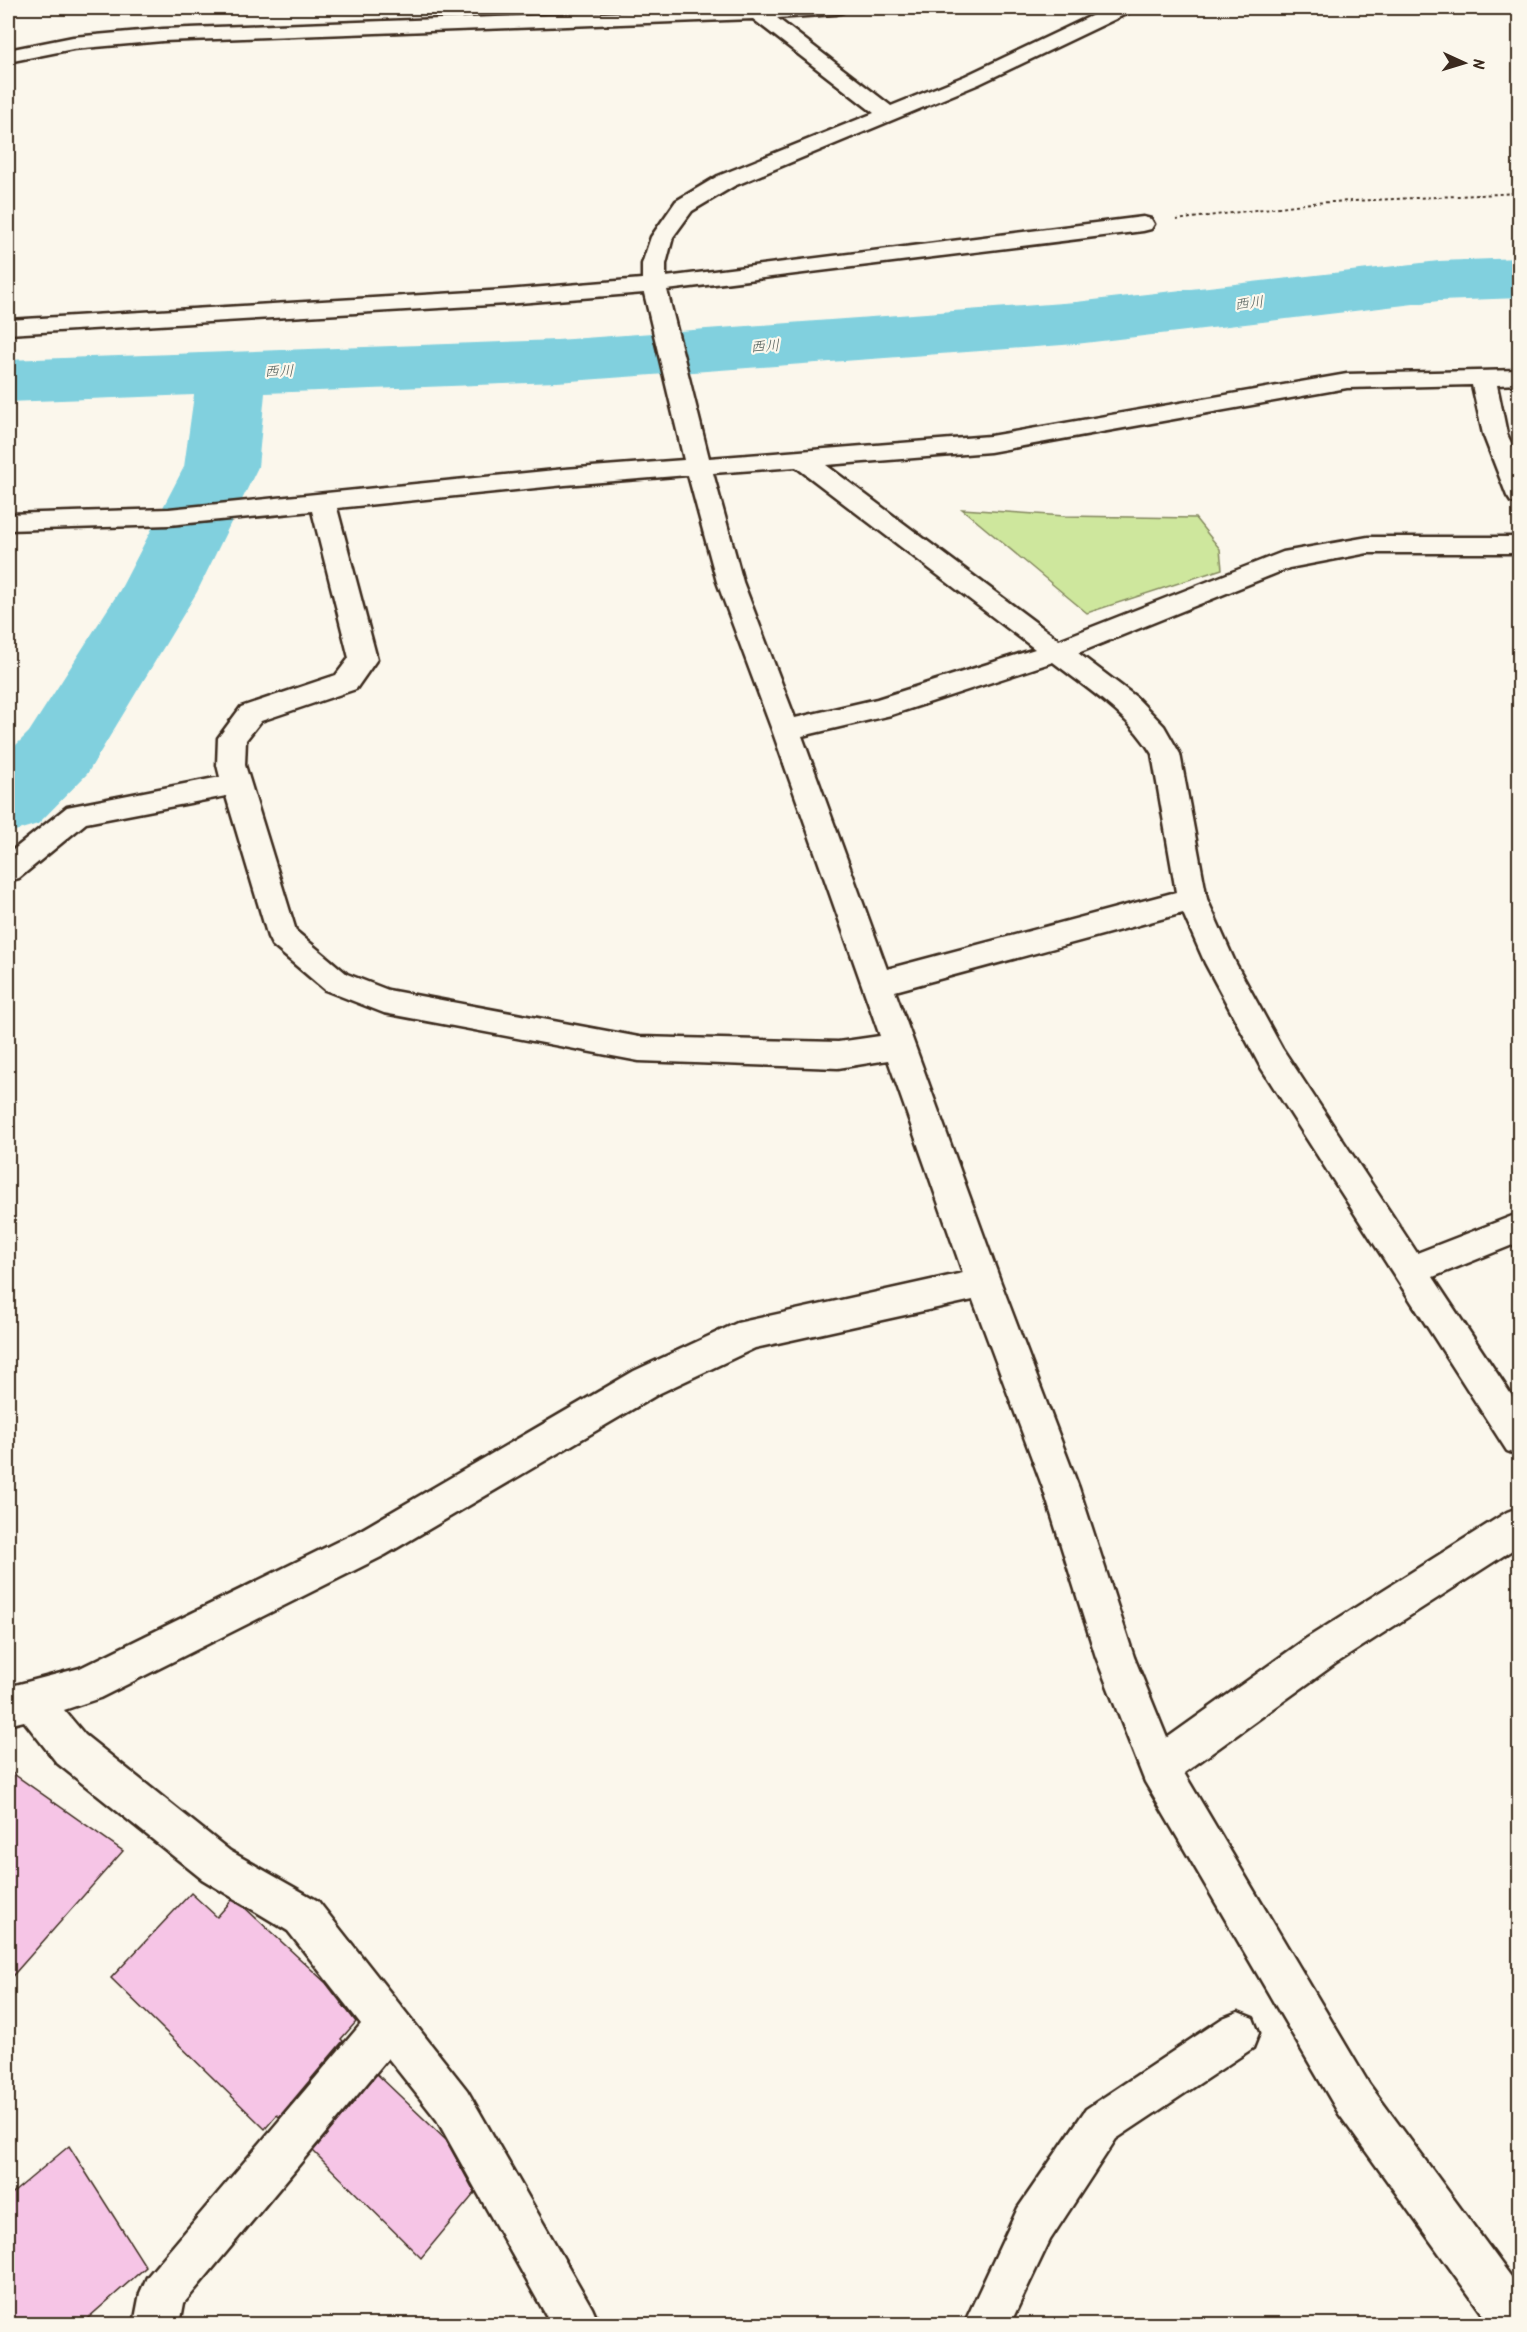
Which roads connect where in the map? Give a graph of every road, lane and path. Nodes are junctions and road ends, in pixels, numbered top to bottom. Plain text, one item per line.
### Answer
1 (836, 8) edge
2 (1123, 8) edge
3 (753, 10) edge
4 (8, 56) edge
5 (889, 114) junction
6 (1520, 193) edge
7 (1143, 224) joint
8 (654, 285) junction
9 (8, 327) edge
10 (1520, 377) edge
11 (1483, 378) junction
12 (801, 458) junction
13 (696, 459) junction
14 (1520, 496) edge
15 (323, 503) junction
16 (8, 522) edge
17 (1520, 545) edge
18 (1055, 652) junction
19 (786, 730) junction
20 (236, 784) junction
21 (8, 870) edge
22 (1192, 899) junction
23 (876, 984) junction
24 (899, 1046) junction
25 (1520, 1227) edge
26 (1409, 1271) junction
27 (984, 1282) junction
28 (1520, 1440) edge
29 (1520, 1524) edge
30 (20, 1703) edge
31 (1159, 1768) junction
32 (388, 2025) junction
33 (1238, 2033) dead end
34 (157, 2325) edge
35 (576, 2325) edge
36 (987, 2325) edge
37 (1517, 2325) edge

1 - 3 street
2 - 5 street
3 - 4 street
3 - 5 street
5 - 8 street
6 - 7 path
7 - 8 street
8 - 9 street
8 - 13 street
10 - 11 street
11 - 12 street
11 - 14 street
12 - 13 street
12 - 18 street
13 - 15 street
13 - 19 street
15 - 16 street
15 - 20 street
17 - 18 street
18 - 19 street
18 - 22 street
19 - 23 street
20 - 21 street
20 - 24 street
22 - 23 street
22 - 26 street
23 - 24 street
24 - 27 street
25 - 26 street
26 - 28 street
27 - 30 street
27 - 31 street
29 - 31 street
30 - 32 street
31 - 37 street
32 - 34 street
32 - 35 street
33 - 36 street

